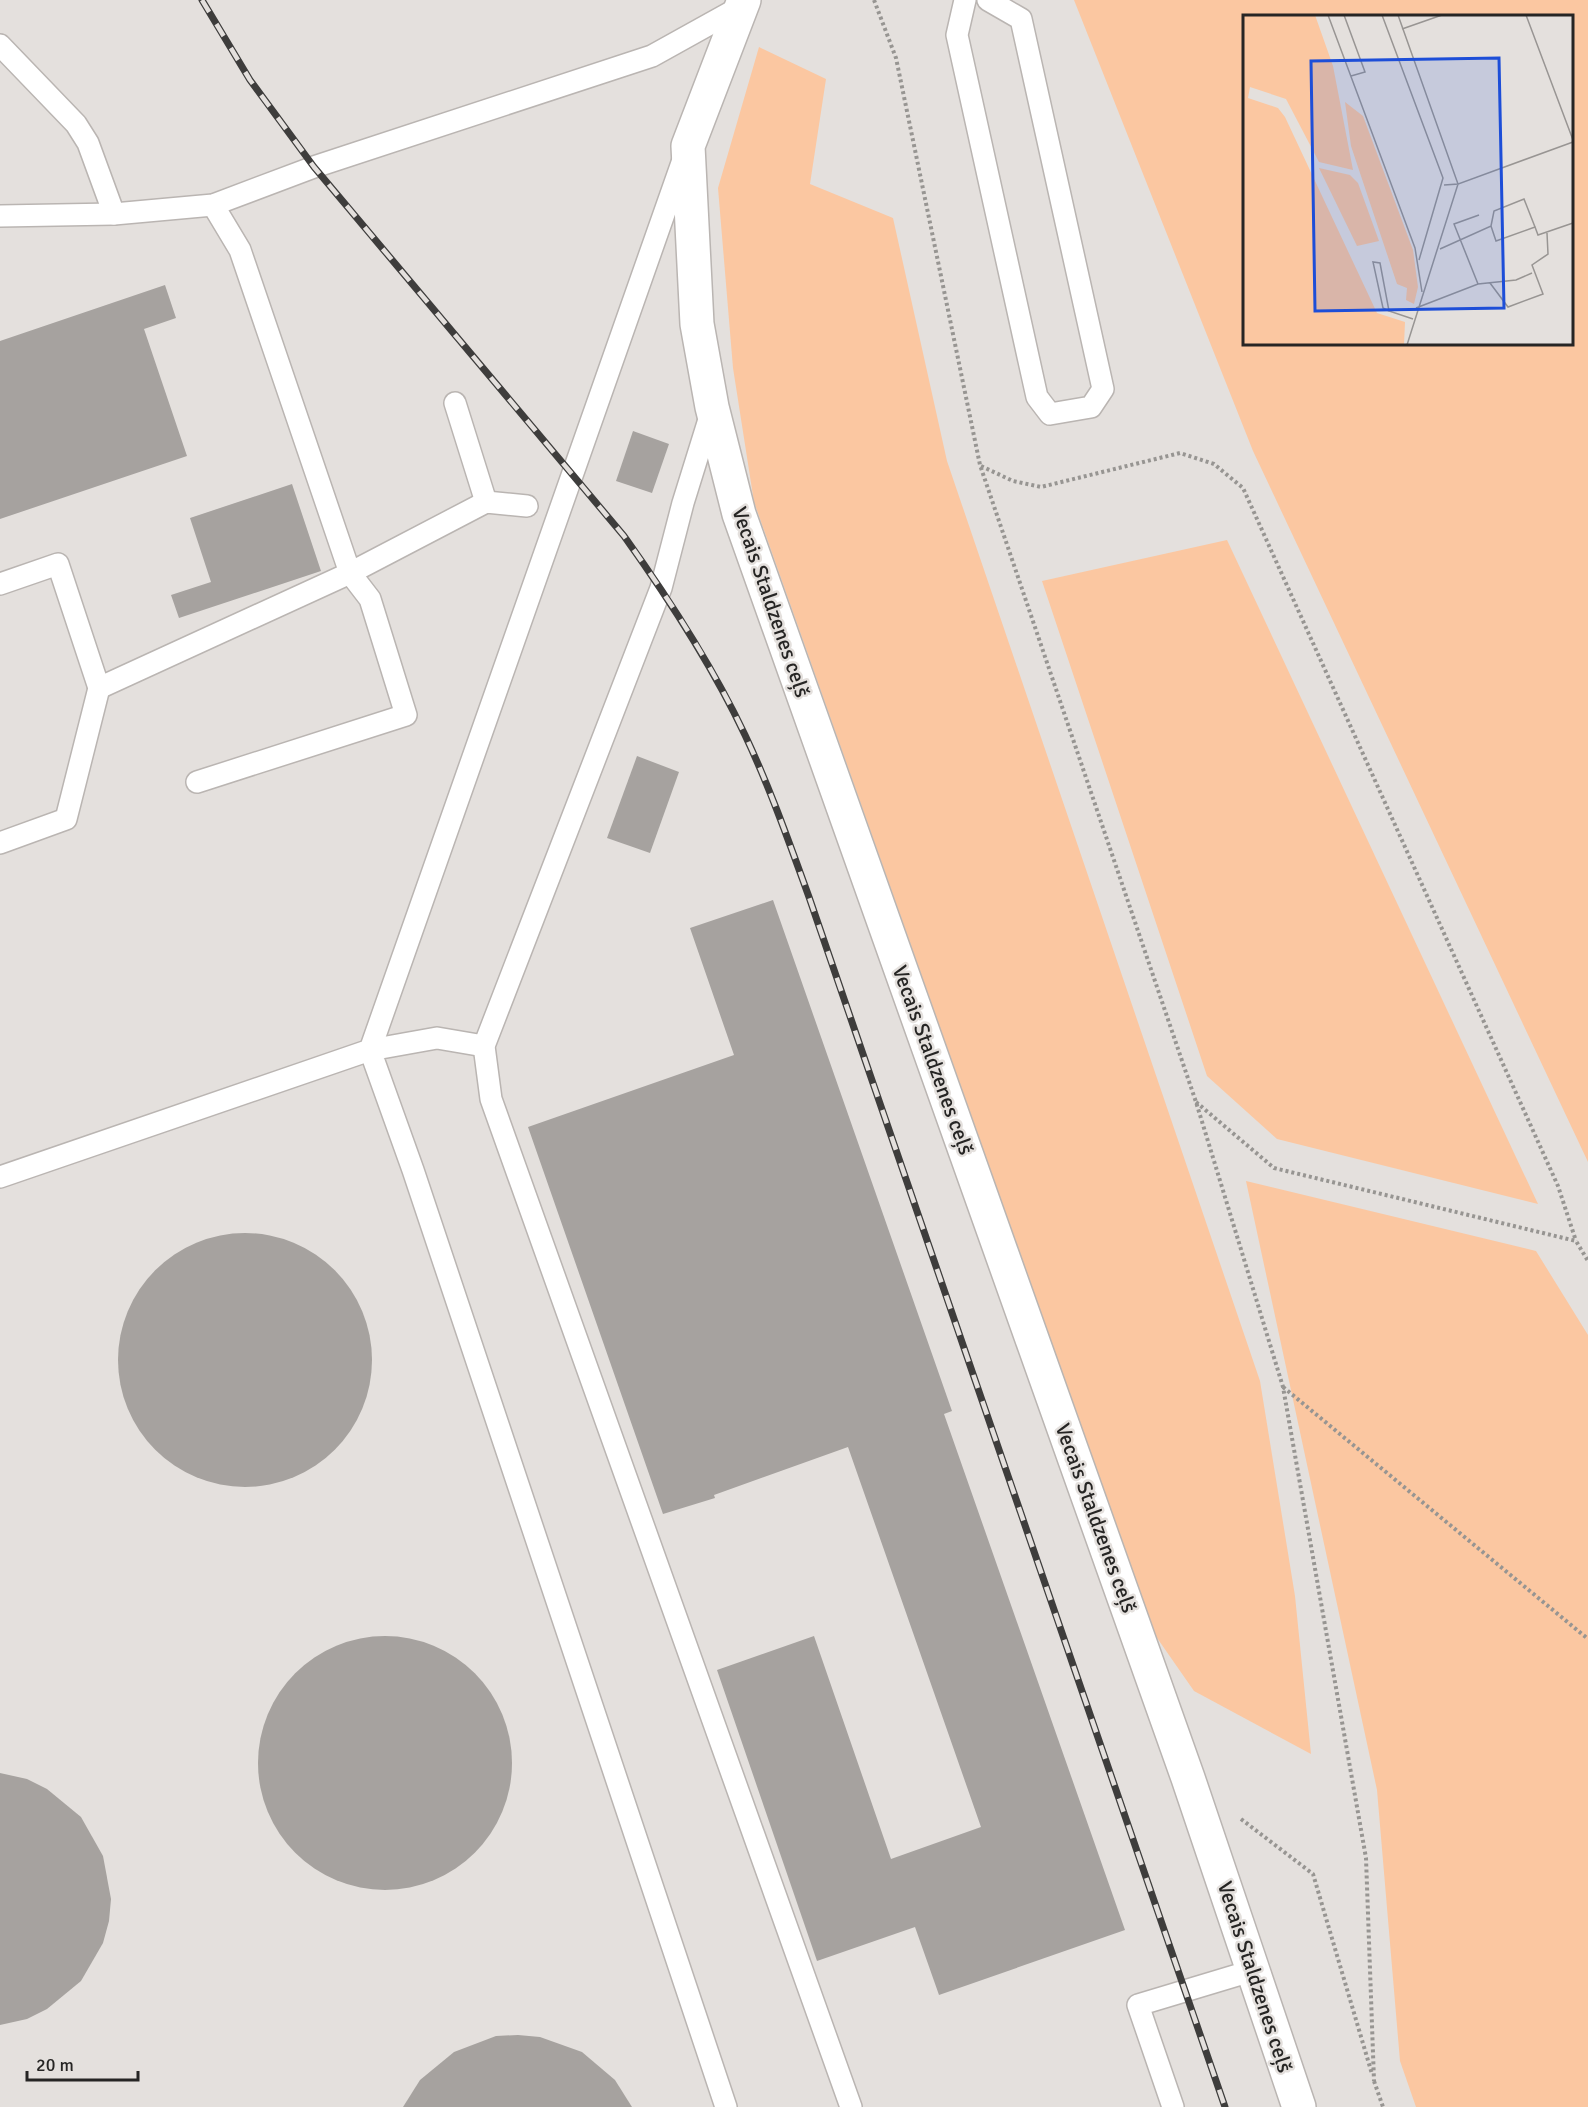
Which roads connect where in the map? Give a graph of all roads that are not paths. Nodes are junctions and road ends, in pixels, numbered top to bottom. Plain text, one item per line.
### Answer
1 (965, 0) edge
2 (988, 0) edge
3 (743, 3) edge
4 (0, 45) edge
5 (688, 146) junction
6 (213, 205) junction
7 (114, 214) junction
8 (0, 216) edge
9 (455, 403) dead end
10 (712, 407) junction
11 (486, 502) junction
12 (527, 506) dead end
13 (350, 573) junction
14 (0, 584) edge
15 (99, 688) junction
16 (197, 782) dead end
17 (0, 843) edge
18 (484, 1046) junction
19 (370, 1050) junction
20 (0, 1177) edge
21 (1251, 1971) junction
22 (726, 2107) edge
23 (851, 2107) edge
24 (1173, 2107) edge
25 (1299, 2107) edge

1 - 2 lane
3 - 5 street, Vecais Staldzenes ceļš
3 - 6 lane
4 - 7 lane
5 - 10 street, Vecais Staldzenes ceļš
5 - 19 lane
6 - 7 lane
6 - 13 lane
7 - 8 lane
9 - 11 lane
10 - 18 lane
10 - 21 street, Vecais Staldzenes ceļš
11 - 12 lane
11 - 13 lane
13 - 15 lane
13 - 16 lane
14 - 15 lane
15 - 17 lane
18 - 19 lane
18 - 23 lane
19 - 20 lane
19 - 22 lane
21 - 24 lane
21 - 25 street, Vecais Staldzenes ceļš

